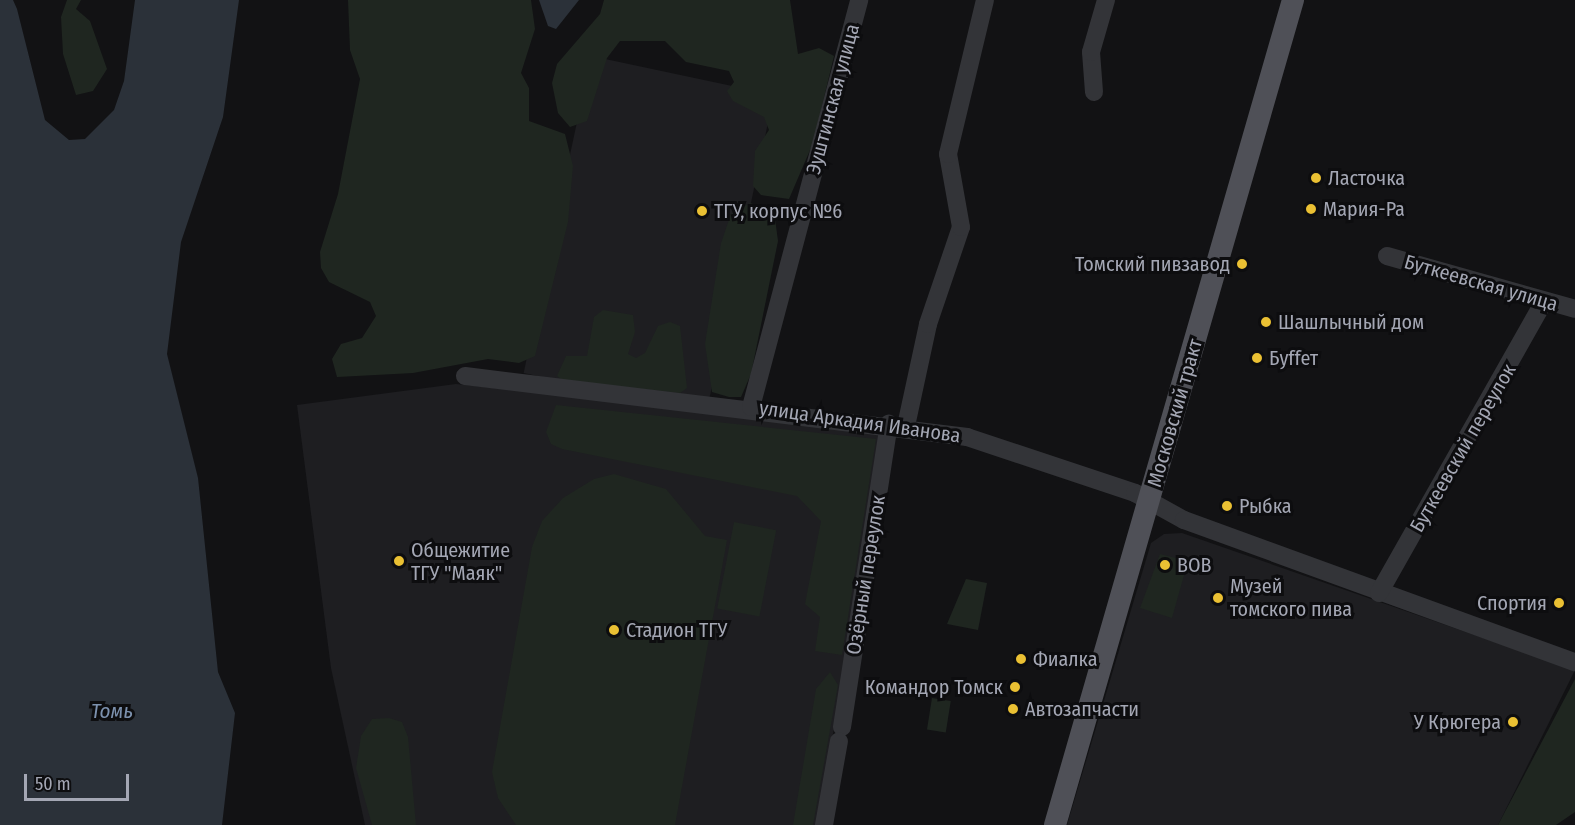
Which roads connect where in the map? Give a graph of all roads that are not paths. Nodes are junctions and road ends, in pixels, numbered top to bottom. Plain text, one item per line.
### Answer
1 (859, 0) edge
2 (985, 0) edge
3 (1106, 0) edge
4 (1293, 0) edge
5 (1094, 92) dead end
6 (1387, 256) dead end
7 (1544, 301) junction
8 (1575, 309) edge
9 (465, 376) dead end
10 (751, 407) junction
11 (898, 425) junction
12 (1149, 501) junction
13 (1379, 593) junction
14 (1575, 662) edge
15 (824, 825) edge
16 (1055, 825) edge

1 - 10 street, Эуштинская улица
2 - 11 street, Озёрный переулок
3 - 5 street
4 - 12 main road, Московский тракт
6 - 7 street, Буткеевская улица
7 - 8 street, Буткеевская улица
7 - 13 street, Буткеевский переулок
9 - 10 street, улица Аркадия Иванова
10 - 11 street, улица Аркадия Иванова
11 - 12 street, улица Аркадия Иванова
11 - 15 street, Озёрный переулок
12 - 13 street, улица Аркадия Иванова
12 - 16 main road, Московский тракт
13 - 14 street, улица Аркадия Иванова

